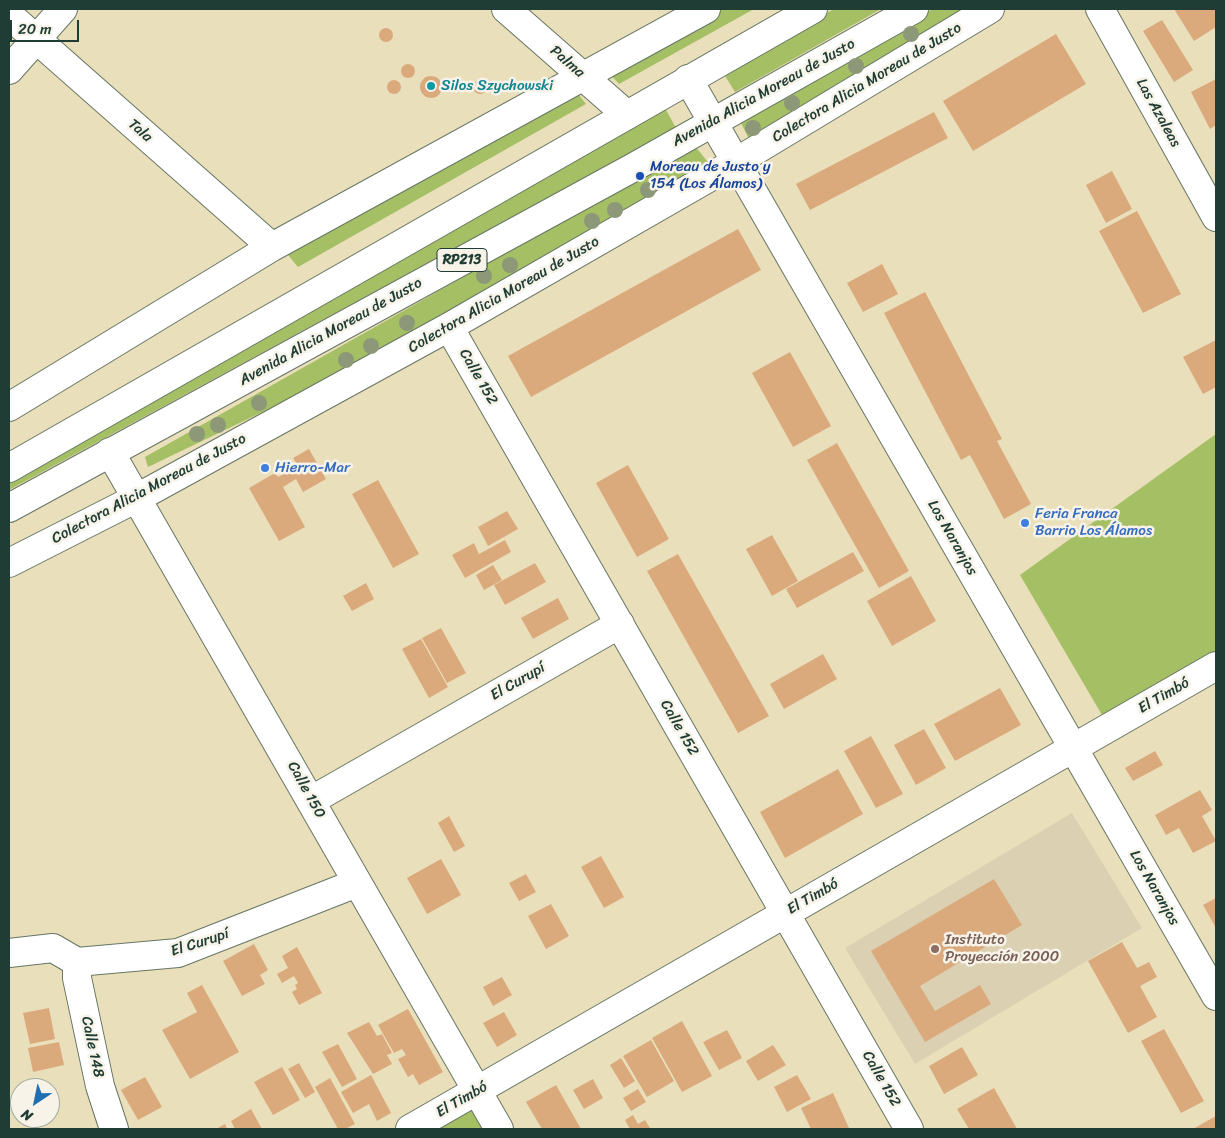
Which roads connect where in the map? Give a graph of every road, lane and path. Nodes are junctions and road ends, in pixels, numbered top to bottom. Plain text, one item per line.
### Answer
1 (63, 9) edge
2 (506, 9) edge
3 (706, 9) edge
4 (813, 9) edge
5 (914, 9) edge
6 (990, 9) edge
7 (1100, 9) edge
8 (9, 15) edge
9 (36, 38) junction
10 (9, 70) edge
11 (584, 77) junction
12 (688, 79) junction
13 (627, 115) junction
14 (713, 122) junction
15 (736, 162) junction
16 (1216, 218) edge
17 (272, 247) junction
18 (449, 327) junction
19 (9, 407) edge
20 (110, 452) junction
21 (9, 468) edge
22 (137, 498) junction
23 (9, 508) edge
24 (9, 563) edge
25 (620, 624) junction
26 (1216, 666) edge
27 (1074, 748) junction
28 (312, 800) junction
29 (357, 883) junction
30 (785, 913) junction
31 (9, 953) edge
32 (77, 962) junction
33 (1216, 996) edge
34 (477, 1092) junction
35 (114, 1129) edge
36 (410, 1129) edge
37 (499, 1129) edge
38 (909, 1129) edge

1 - 9 street
2 - 11 street, Palma
3 - 11 street
4 - 12 street, RP213
5 - 14 street, Avenida Alicia Moreau de Justo / RP213
6 - 15 street, Colectora Alicia Moreau de Justo
7 - 16 street, Las Azaleas
8 - 9 street, Tala
9 - 10 street
9 - 17 street, Tala
11 - 13 street, Palma
11 - 17 street
12 - 13 street, RP213
12 - 14 street, Los Naranjos
13 - 21 street, RP213
14 - 15 street, Los Naranjos
14 - 20 street, Avenida Alicia Moreau de Justo / RP213
15 - 18 street, Colectora Alicia Moreau de Justo
15 - 27 street, Los Naranjos
17 - 19 street
18 - 22 street, Colectora Alicia Moreau de Justo
18 - 25 street, Calle 152
20 - 22 street, Calle 150
20 - 23 street, Avenida Alicia Moreau de Justo / RP213
22 - 24 street, Colectora Alicia Moreau de Justo
22 - 28 street, Calle 150
25 - 28 street, El Curupí
25 - 30 street, Calle 152
26 - 27 street, El Timbó
27 - 30 street, El Timbó
27 - 33 street, Los Naranjos
28 - 29 street, Calle 150
29 - 32 street, El Curupí
29 - 34 street, Calle 150
30 - 34 street, El Timbó
30 - 38 street, Calle 152
31 - 32 street
32 - 35 street, Calle 148
34 - 36 street, El Timbó
34 - 37 street, Calle 150

